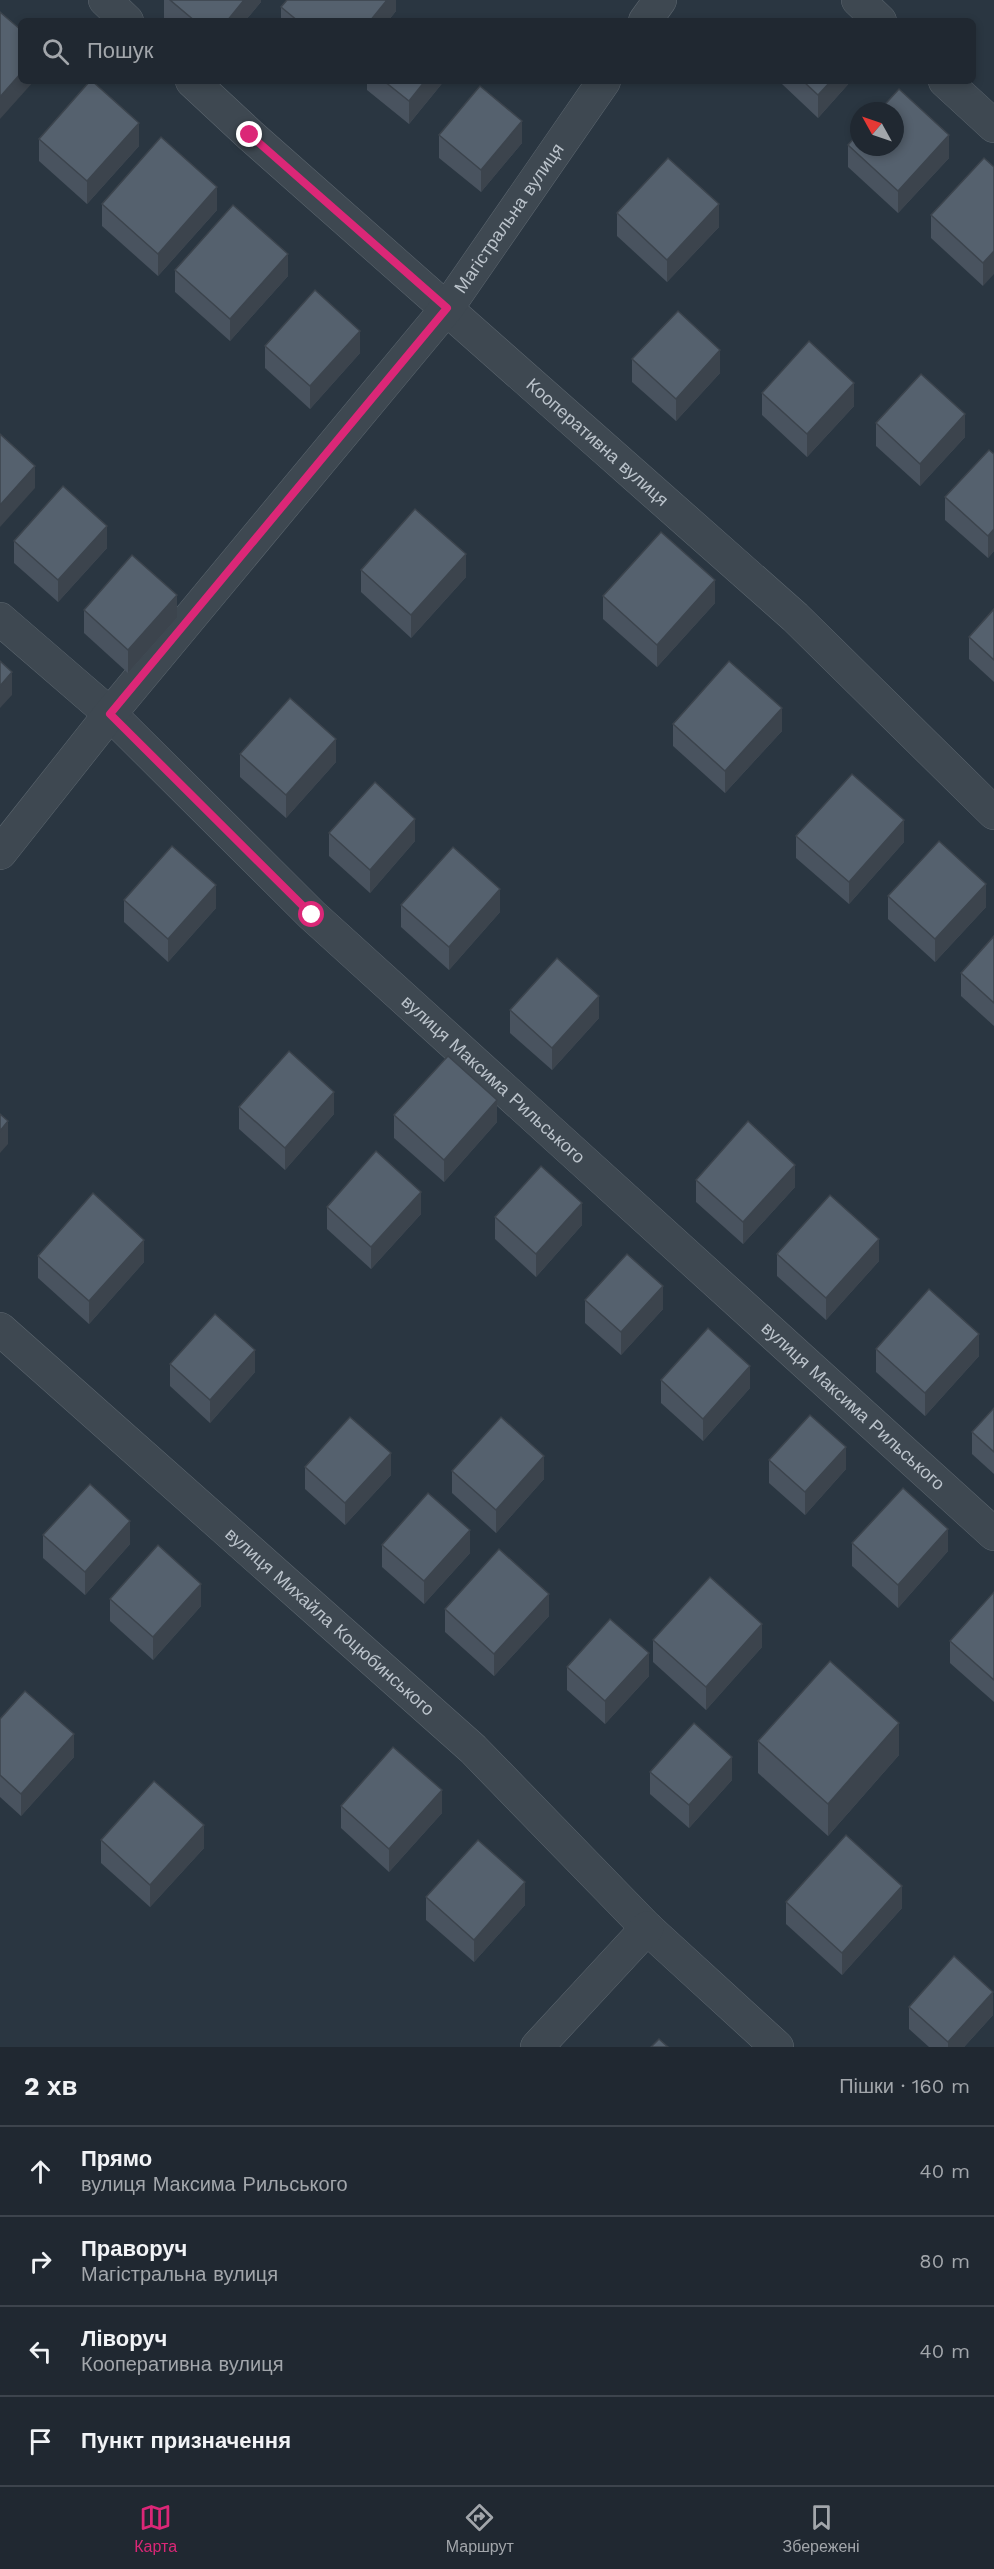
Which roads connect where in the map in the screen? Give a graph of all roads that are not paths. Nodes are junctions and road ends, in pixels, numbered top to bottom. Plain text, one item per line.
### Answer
1 (105, 0) edge
2 (660, 0) edge
3 (858, 0) edge
4 (124, 18) edge
5 (647, 18) edge
6 (877, 18) edge
7 (195, 84) edge
8 (602, 84) edge
9 (948, 84) edge
10 (994, 126) edge
11 (447, 308) junction
12 (0, 619) edge
13 (110, 714) junction
14 (994, 813) edge
15 (0, 853) edge
16 (0, 1329) edge
17 (994, 1534) edge
18 (647, 1928) junction
19 (537, 2047) edge
20 (777, 2047) edge

1 - 4 street
2 - 5 street
3 - 6 street
7 - 11 street, Кооперативна вулиця
8 - 11 street, Магістральна вулиця
9 - 10 street
11 - 13 street, Магістральна вулиця
11 - 14 street, Кооперативна вулиця
12 - 13 street, вулиця Максима Рильського
13 - 15 street, Магістральна вулиця
13 - 17 street, вулиця Максима Рильського
16 - 18 street, вулиця Михайла Коцюбинського
18 - 19 street
18 - 20 street, вулиця Михайла Коцюбинського

